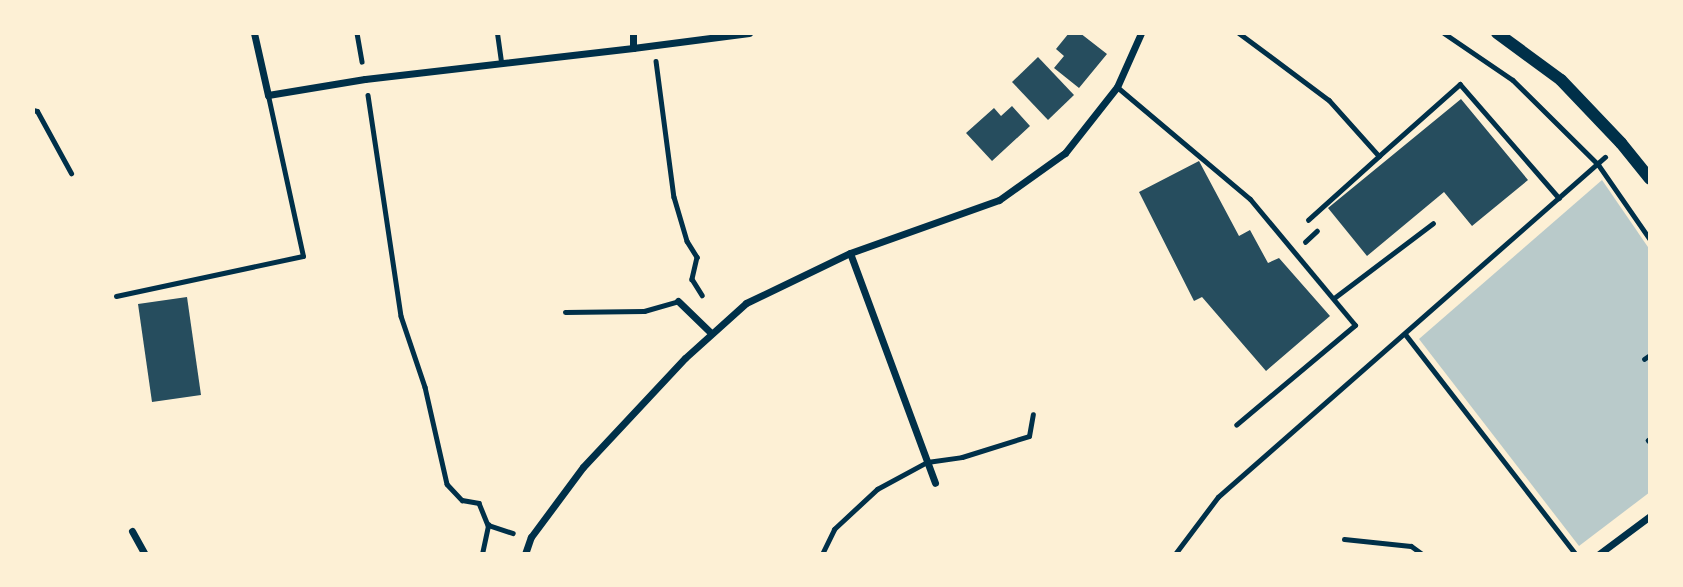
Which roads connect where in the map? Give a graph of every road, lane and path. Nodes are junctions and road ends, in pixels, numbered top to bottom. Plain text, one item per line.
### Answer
1 (254, 33) edge
2 (357, 33) edge
3 (497, 33) edge
4 (633, 33) edge
5 (749, 33) edge
6 (1141, 33) edge
7 (1239, 33) edge
8 (1444, 33) edge
9 (1497, 33) edge
10 (654, 47) junction
11 (634, 48) junction
12 (501, 63) junction
13 (365, 79) junction
14 (1117, 87) junction
15 (268, 95) junction
16 (33, 110) edge
17 (1621, 143) junction
18 (1379, 156) junction
19 (1598, 164) junction
20 (71, 173) dead end
21 (1650, 179) edge
22 (1559, 198) junction
23 (1308, 220) dead end
24 (1433, 223) dead end
25 (1650, 239) edge
26 (850, 253) junction
27 (116, 296) dead end
28 (1334, 298) junction
29 (678, 301) joint
30 (565, 312) dead end
31 (720, 324) junction
32 (711, 333) junction
33 (1406, 335) junction
34 (1650, 355) edge
35 (1644, 359) dead end
36 (1033, 414) dead end
37 (1236, 425) dead end
38 (927, 462) junction
39 (935, 483) dead end
40 (1650, 516) edge
41 (488, 526) junction
42 (132, 531) dead end
43 (531, 537) junction
44 (1344, 539) dead end
45 (145, 554) edge
46 (482, 554) edge
47 (525, 554) edge
48 (822, 554) edge
49 (1175, 554) edge
50 (1422, 554) edge
51 (1576, 554) edge
52 (1599, 554) edge

1 - 15 street
2 - 13 path
3 - 12 lane
4 - 11 street
5 - 10 street
6 - 14 street
7 - 18 path
8 - 19 path
9 - 17 street
10 - 11 street
10 - 31 path
11 - 12 street
12 - 13 street
13 - 15 street
13 - 41 path
14 - 26 street
14 - 28 lane
15 - 27 lane
16 - 20 lane
17 - 19 path
17 - 21 street
18 - 22 path
18 - 23 path
19 - 22 path
19 - 25 path
22 - 33 path
24 - 28 lane
26 - 31 street
26 - 38 street
28 - 37 lane
29 - 30 lane
29 - 32 street
31 - 32 street
32 - 43 street
33 - 49 path
33 - 51 path
34 - 35 path
36 - 38 lane
38 - 39 street
38 - 48 lane
40 - 52 street
41 - 43 path
41 - 46 path
42 - 45 street
43 - 47 street
44 - 50 lane

